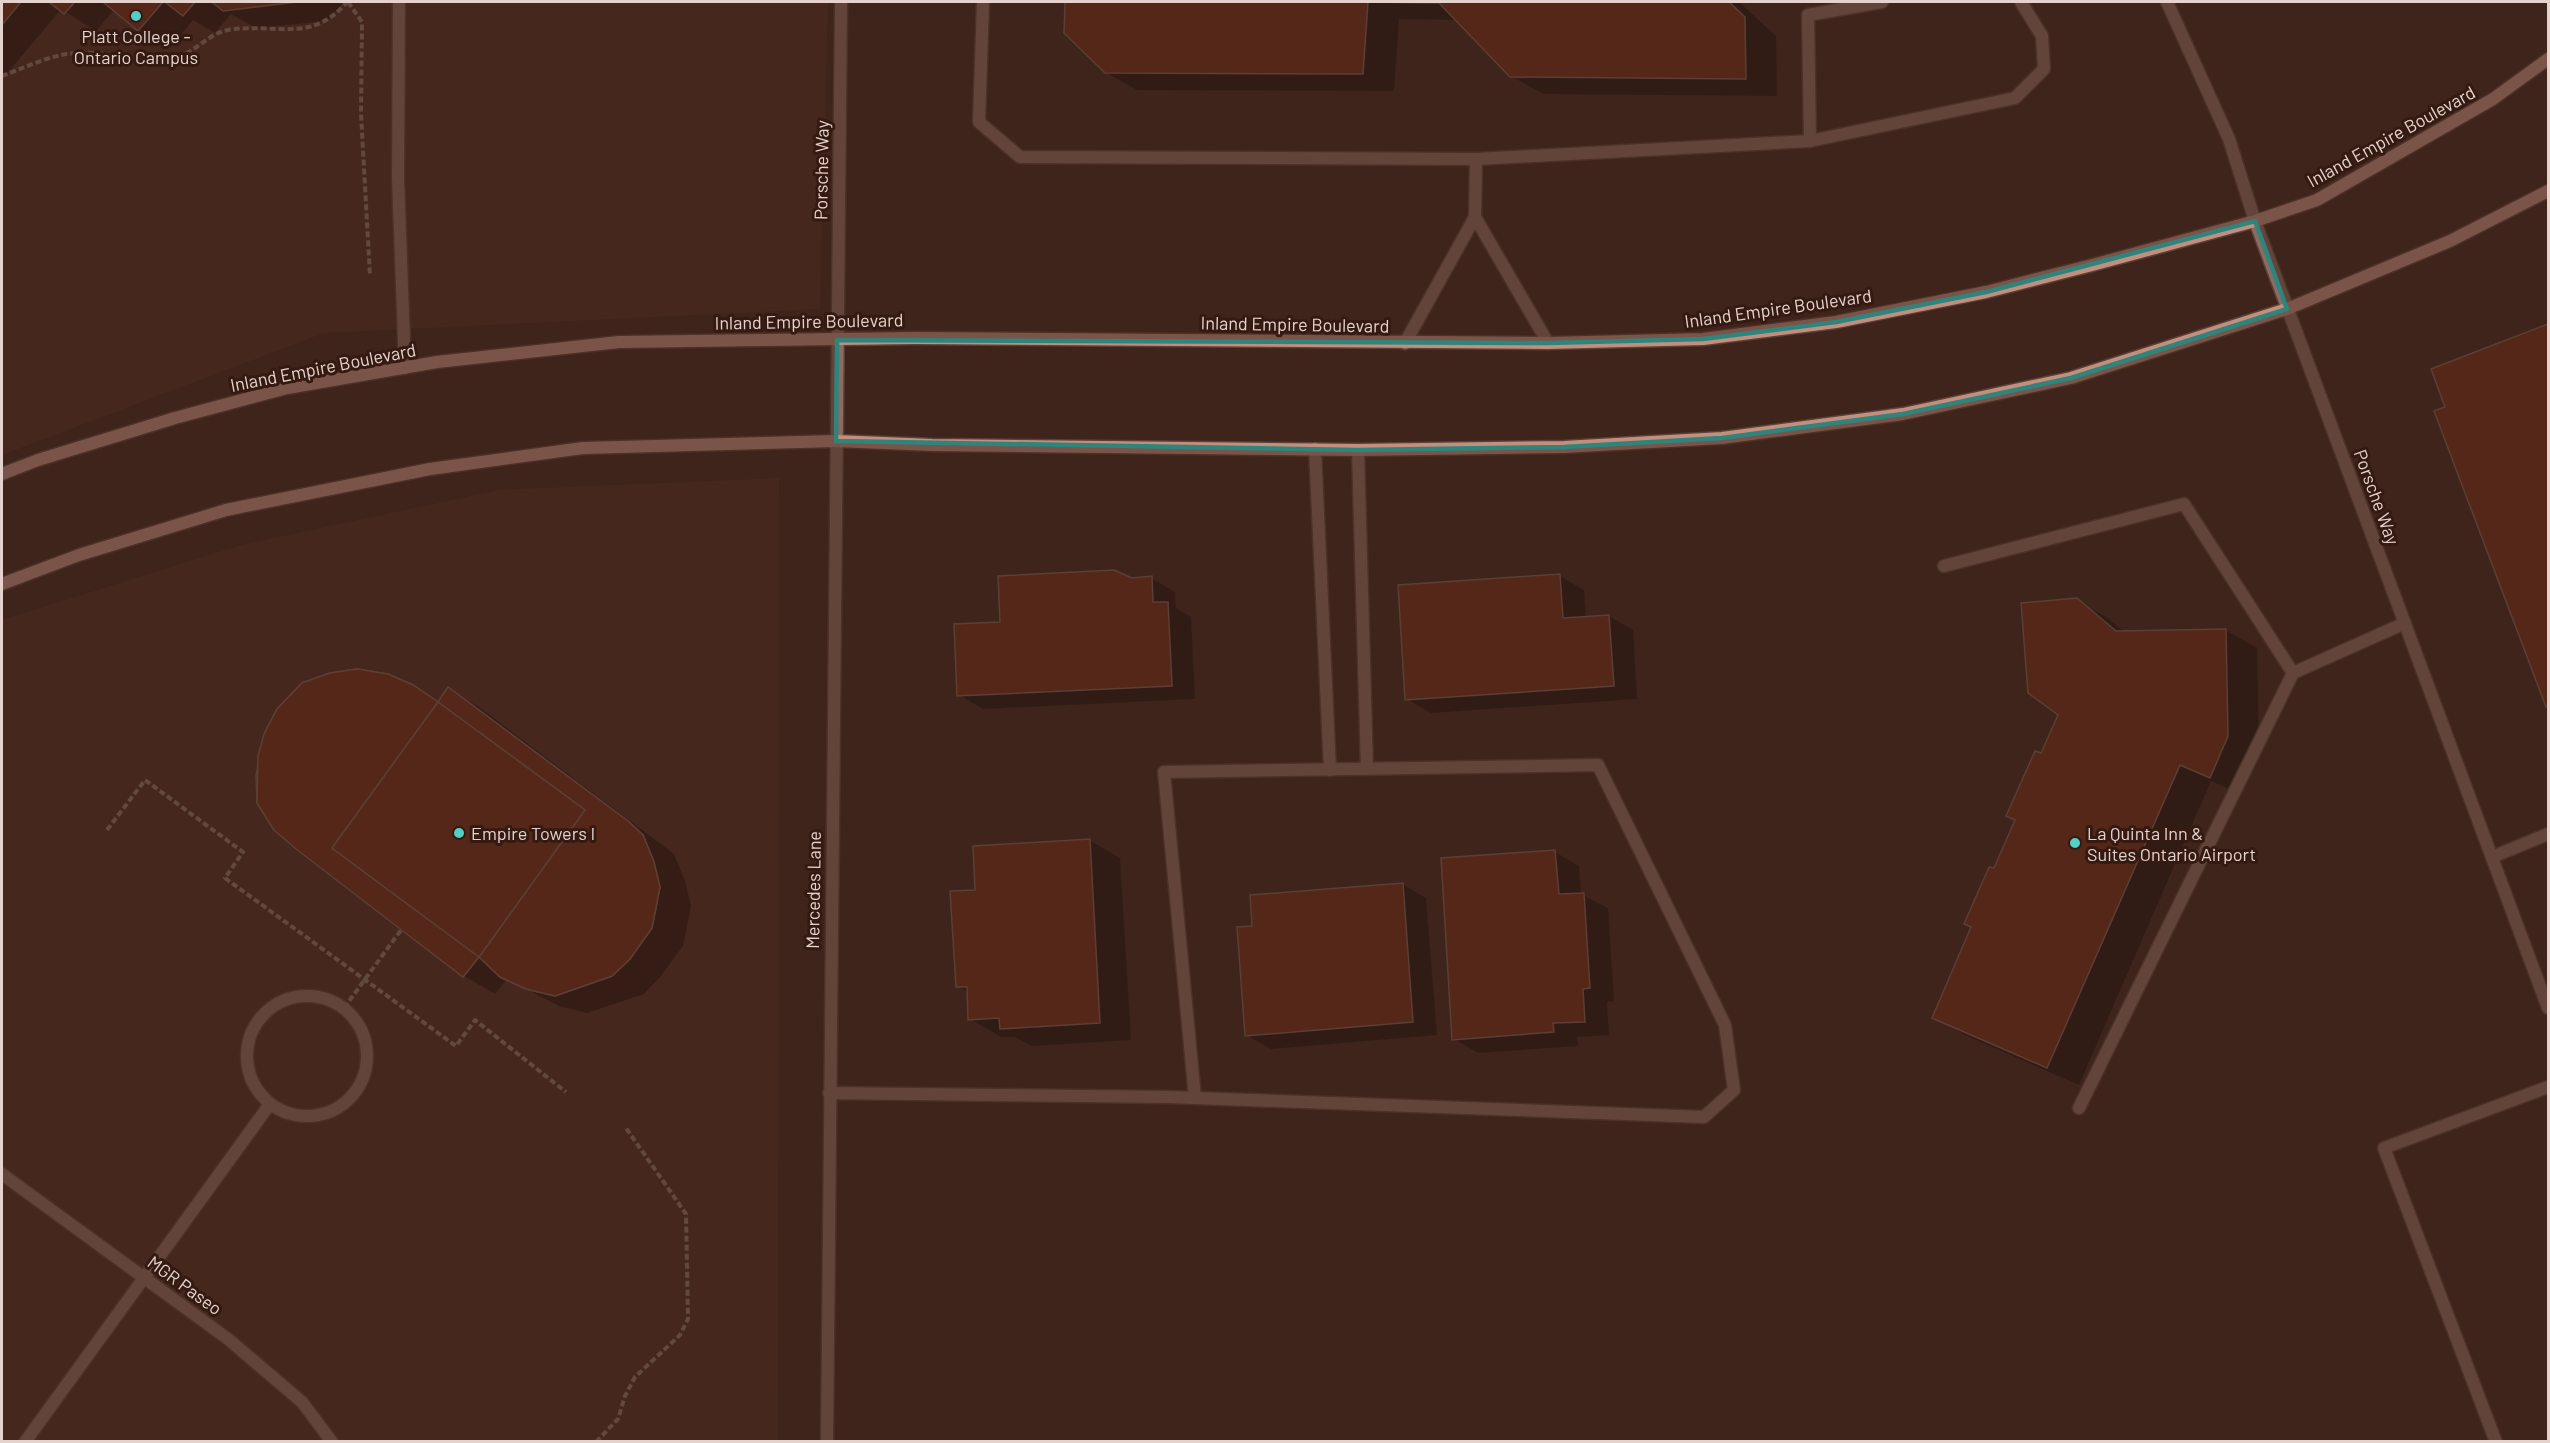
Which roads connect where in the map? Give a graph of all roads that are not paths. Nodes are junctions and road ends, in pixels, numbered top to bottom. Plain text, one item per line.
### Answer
1 (399, 2) edge
2 (841, 2) edge
3 (983, 2) edge
4 (1882, 2) edge
5 (2021, 2) edge
6 (2167, 2) edge
7 (2548, 59) edge
8 (1810, 141) junction
9 (1476, 159) junction
10 (2548, 191) edge
11 (1475, 217) junction
12 (2255, 221) junction
13 (2287, 309) junction
14 (837, 340) junction
15 (1405, 343) junction
16 (1548, 343) junction
17 (405, 368) junction
18 (836, 441) junction
19 (1316, 449) junction
20 (1358, 450) junction
21 (2, 474) edge
22 (1944, 566) dead end
23 (2, 584) edge
24 (2405, 623) junction
25 (2294, 673) junction
26 (1367, 769) junction
27 (1330, 770) junction
28 (2548, 834) edge
29 (2492, 857) junction
30 (2548, 1008) edge
31 (2548, 1087) edge
32 (829, 1093) junction
33 (1195, 1098) junction
34 (270, 1104) junction
35 (2079, 1108) dead end
36 (2, 1174) edge
37 (143, 1277) junction
38 (25, 1442) edge
39 (332, 1442) edge
40 (827, 1442) edge
41 (2496, 1442) edge

1 - 17 street
2 - 14 street, Porsche Way
3 - 9 street
4 - 8 street
5 - 8 street
6 - 12 street, Porsche Way
7 - 12 main road, Inland Empire Boulevard
8 - 9 street
9 - 11 street
10 - 13 main road
11 - 15 street
11 - 16 street
12 - 13 street, Porsche Way
12 - 16 main road, Inland Empire Boulevard
13 - 20 main road
13 - 24 street, Porsche Way
14 - 15 main road, Inland Empire Boulevard
14 - 17 main road, Inland Empire Boulevard
14 - 18 street, Mercedes Lane
15 - 16 main road, Inland Empire Boulevard
17 - 21 main road, Inland Empire Boulevard
18 - 19 main road
18 - 23 main road
18 - 32 street, Mercedes Lane
19 - 20 main road
19 - 27 street
20 - 26 street
22 - 25 street
24 - 25 street
24 - 29 street, Porsche Way
25 - 35 street
26 - 27 street
26 - 33 street
27 - 33 street
28 - 29 street
29 - 30 street, Porsche Way
31 - 41 street
32 - 33 street
32 - 40 street, Mercedes Lane
34 - 34 street
34 - 37 street
36 - 37 street, MGR Paseo
37 - 38 street
37 - 39 street, MGR Paseo

